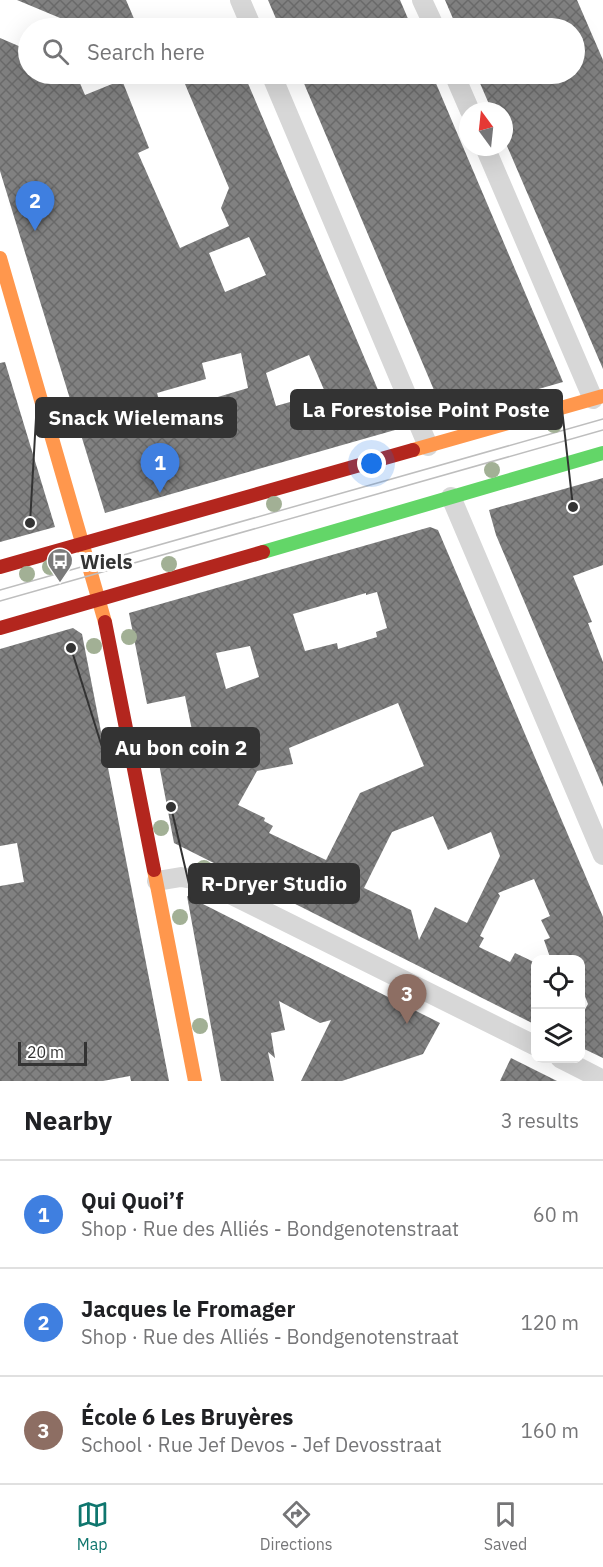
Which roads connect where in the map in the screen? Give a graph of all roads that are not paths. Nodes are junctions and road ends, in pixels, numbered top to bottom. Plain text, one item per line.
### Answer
1 (240, 0) edge
2 (423, 0) edge
3 (248, 18) edge
4 (431, 18) edge
5 (275, 84) edge
6 (458, 84) edge
7 (466, 102) edge
8 (489, 156) edge
9 (0, 258) edge
10 (598, 398) edge
11 (428, 446) junction
12 (603, 453) edge
13 (451, 497) junction
14 (86, 541) junction
15 (0, 567) edge
16 (101, 599) junction
17 (0, 628) edge
18 (603, 855) edge
19 (157, 881) junction
20 (531, 1044) edge
21 (568, 1063) edge
22 (603, 1080) edge
23 (195, 1081) edge

1 - 3 street
2 - 4 street
5 - 11 street
6 - 7 street
8 - 10 street
9 - 14 main road
10 - 11 main road
11 - 14 main road
12 - 13 main road
13 - 16 main road
13 - 18 street
14 - 15 main road
14 - 16 main road
16 - 17 main road
16 - 19 main road
19 - 20 street
19 - 23 main road
21 - 22 street

